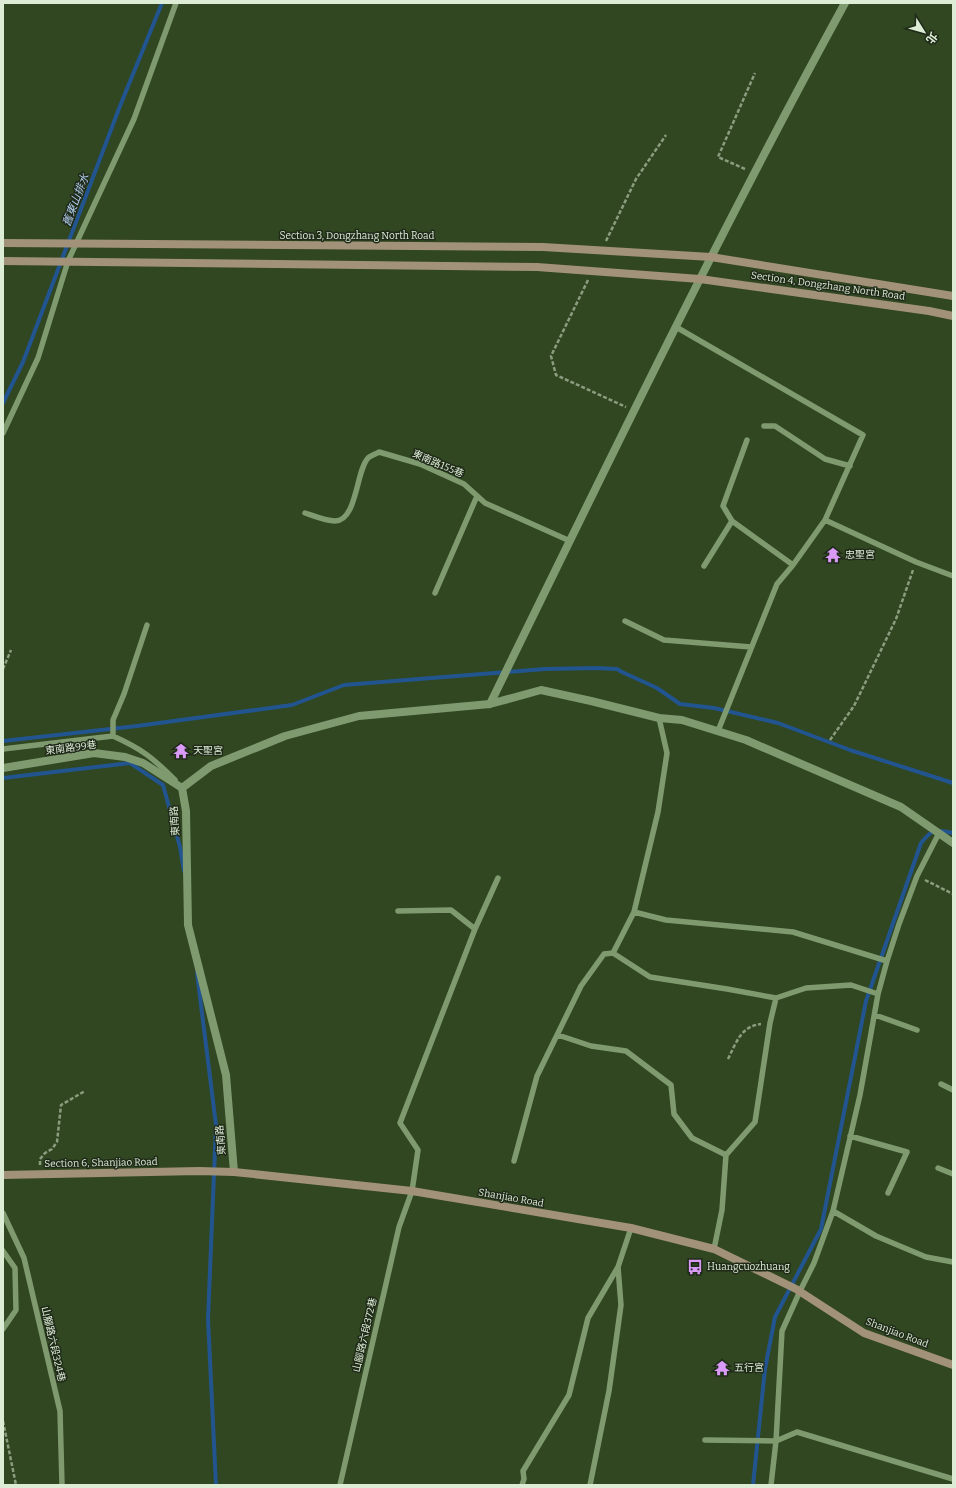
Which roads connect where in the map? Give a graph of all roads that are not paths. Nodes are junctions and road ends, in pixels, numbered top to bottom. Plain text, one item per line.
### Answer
1 (176, 3) edge
2 (845, 3) edge
3 (3, 243) edge
4 (75, 244) junction
5 (711, 257) junction
6 (3, 261) edge
7 (68, 261) junction
8 (700, 279) junction
9 (953, 296) edge
10 (953, 316) edge
11 (676, 327) junction
12 (764, 426) dead end
13 (3, 433) edge
14 (747, 440) dead end
15 (850, 466) junction
16 (477, 496) junction
17 (305, 513) dead end
18 (825, 520) junction
19 (732, 521) junction
20 (570, 541) junction
21 (793, 564) junction
22 (704, 566) dead end
23 (953, 576) edge
24 (435, 593) dead end
25 (625, 621) dead end
26 (147, 625) dead end
27 (751, 647) junction
28 (490, 704) junction
29 (658, 718) junction
30 (718, 731) junction
31 (113, 736) junction
32 (3, 749) edge
33 (3, 768) edge
34 (182, 788) junction
35 (939, 833) junction
36 (953, 843) edge
37 (498, 878) dead end
38 (398, 911) dead end
39 (634, 912) junction
40 (475, 929) junction
41 (613, 953) junction
42 (887, 961) junction
43 (878, 994) junction
44 (776, 998) junction
45 (875, 1015) junction
46 (917, 1030) dead end
47 (558, 1035) junction
48 (941, 1084) dead end
49 (953, 1090) edge
50 (850, 1136) junction
51 (726, 1155) junction
52 (514, 1161) dead end
53 (938, 1168) dead end
54 (230, 1172) junction
55 (953, 1174) edge
56 (3, 1175) edge
57 (412, 1191) junction
58 (888, 1193) dead end
59 (833, 1211) junction
60 (3, 1213) edge
61 (631, 1228) junction
62 (714, 1249) junction
63 (3, 1251) edge
64 (953, 1262) edge
65 (618, 1267) junction
66 (798, 1290) junction
67 (3, 1329) edge
68 (953, 1365) edge
69 (705, 1440) dead end
70 (776, 1441) junction
71 (953, 1480) edge
72 (62, 1485) edge
73 (340, 1485) edge
74 (522, 1485) edge
75 (590, 1485) edge
76 (771, 1485) edge

1 - 4 lane
2 - 5 street
3 - 4 street, Section 3, Dongzhang North Road
4 - 5 street, Section 3, Dongzhang North Road
4 - 7 lane
5 - 8 street
5 - 9 street, Section 4, Dongzhang North Road
6 - 7 street
7 - 8 street
7 - 13 lane
8 - 10 street, Section 4, Dongzhang North Road
8 - 11 street
11 - 15 lane
11 - 20 street
12 - 15 lane
14 - 19 lane
15 - 18 lane
16 - 17 lane, 東南路155巷
16 - 20 lane, 東南路155巷
16 - 24 lane
18 - 21 lane
18 - 23 lane
19 - 21 lane
19 - 22 lane
20 - 28 street
21 - 27 lane
25 - 27 lane
26 - 31 lane
27 - 30 lane
28 - 29 street
28 - 34 street
29 - 30 street
29 - 39 lane
30 - 35 street
31 - 32 lane
31 - 34 lane
33 - 34 street, 東南路99巷
34 - 54 street, 東南路
35 - 36 street
35 - 42 lane
37 - 40 lane
38 - 40 lane
39 - 41 lane
39 - 42 lane
40 - 57 lane, 山腳路六段372巷
41 - 44 lane
41 - 47 lane
42 - 43 lane
43 - 44 lane
43 - 45 lane
44 - 51 lane
45 - 46 lane
45 - 50 lane
47 - 51 lane
47 - 52 lane
48 - 49 lane
50 - 58 lane
50 - 59 lane
51 - 62 lane
53 - 55 lane
54 - 56 street, Section 6, Shanjiao Road
54 - 57 street, Shanjiao Road
57 - 61 street, Shanjiao Road
57 - 73 lane, 山腳路六段372巷
59 - 64 lane
59 - 66 lane
60 - 72 lane, 山腳路六段324巷
61 - 62 street, Shanjiao Road
61 - 65 lane
62 - 66 street, Shanjiao Road
63 - 67 lane
65 - 74 lane
65 - 75 lane
66 - 68 street, Shanjiao Road
66 - 70 lane
69 - 70 lane
70 - 71 lane
70 - 76 lane

